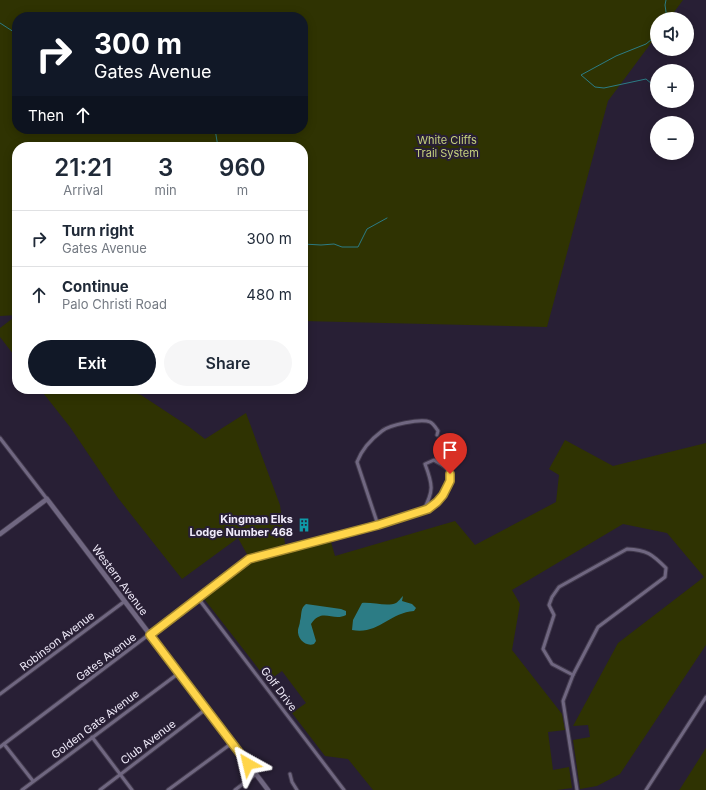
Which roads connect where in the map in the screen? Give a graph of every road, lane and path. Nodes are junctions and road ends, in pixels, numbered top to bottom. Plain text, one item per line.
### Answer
1 (437, 434) dead end
2 (0, 438) edge
3 (47, 499) junction
4 (423, 511) junction
5 (378, 525) junction
6 (0, 534) edge
7 (198, 598) junction
8 (125, 602) junction
9 (150, 635) junction
10 (179, 673) junction
11 (573, 675) junction
12 (0, 694) edge
13 (706, 697) edge
14 (206, 709) junction
15 (92, 737) junction
16 (232, 743) junction
17 (4, 744) junction
18 (0, 747) edge
19 (121, 774) junction
20 (256, 774) junction
21 (290, 774) dead end
22 (34, 781) junction
23 (22, 790) edge
24 (100, 790) edge
25 (132, 790) edge
26 (168, 790) edge
27 (235, 790) edge
28 (268, 790) edge
29 (297, 790) edge
30 (344, 790) edge
31 (577, 790) edge
32 (646, 790) edge

1 - 5 street
2 - 3 street, Western Avenue
3 - 6 street
3 - 8 street, Western Avenue
4 - 4 street, Gates Avenue
4 - 5 street, Gates Avenue
5 - 7 street, Gates Avenue
7 - 9 street, Gates Avenue
7 - 30 street, Golf Drive
8 - 9 street, Western Avenue
8 - 12 street, Robinson Avenue
9 - 10 street, Western Avenue
9 - 17 street, Gates Avenue
10 - 14 street, Western Avenue
10 - 15 street, Golden Gate Avenue
11 - 11 street
11 - 31 street
13 - 32 street
14 - 16 street, Western Avenue
14 - 19 street, Club Avenue
15 - 19 street
15 - 22 street, Golden Gate Avenue
16 - 20 street, Western Avenue
16 - 26 street
17 - 18 street, Gates Avenue
17 - 22 street
19 - 24 street, Club Avenue
19 - 25 street
20 - 27 street
20 - 28 street, Western Avenue
21 - 29 street
22 - 23 street, Golden Gate Avenue

